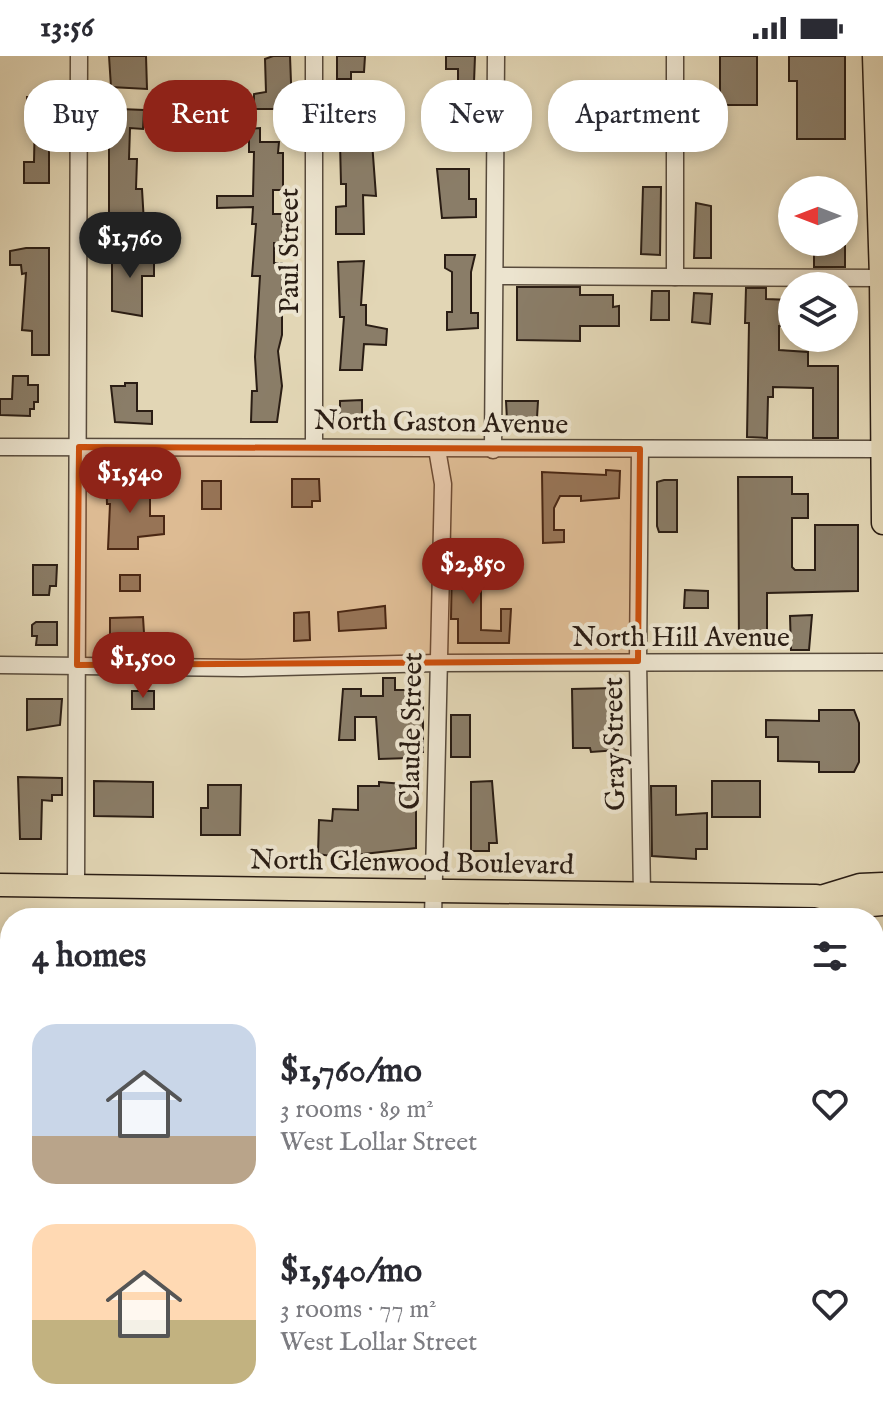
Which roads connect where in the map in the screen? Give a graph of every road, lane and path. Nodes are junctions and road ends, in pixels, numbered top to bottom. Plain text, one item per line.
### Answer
1 (79, 56) edge
2 (314, 56) edge
3 (496, 56) edge
4 (675, 56) edge
5 (874, 56) edge
6 (878, 85) edge
7 (495, 276) junction
8 (675, 277) junction
9 (882, 287) edge
10 (314, 445) junction
11 (0, 447) edge
12 (79, 447) junction
13 (437, 449) junction
14 (640, 449) junction
15 (882, 449) edge
16 (493, 450) junction
17 (883, 523) edge
18 (638, 661) junction
19 (883, 662) edge
20 (437, 663) junction
21 (0, 665) edge
22 (77, 665) junction
23 (883, 884) edge
24 (0, 885) edge
25 (76, 886) junction
26 (434, 891) junction
27 (642, 894) junction
28 (823, 896) junction
29 (883, 904) edge
30 (433, 908) edge

1 - 12 street
2 - 10 street, Paul Street
3 - 7 street
4 - 8 street
5 - 6 main road
6 - 9 main road
7 - 8 street
7 - 16 street
8 - 9 street
9 - 15 main road
10 - 12 street, North Gaston Avenue
10 - 13 street, North Gaston Avenue
11 - 12 street, North Gaston Avenue
12 - 22 street
13 - 16 street, North Gaston Avenue
13 - 20 street, Claude Street
14 - 15 street, North Gaston Avenue
14 - 16 street, North Gaston Avenue
14 - 18 street, Gray Street
15 - 17 main road
18 - 19 street, North Hill Avenue
18 - 20 street, North Hill Avenue
18 - 27 street, Gray Street
20 - 22 street, North Hill Avenue
20 - 26 street, Claude Street
21 - 22 street, North Hill Avenue
22 - 25 street
23 - 28 main road, North Glenwood Boulevard
24 - 25 main road, North Glenwood Boulevard
25 - 26 main road, North Glenwood Boulevard
26 - 27 main road, North Glenwood Boulevard
26 - 30 street, Claude Street
27 - 28 main road, North Glenwood Boulevard
28 - 29 main road, North Glenwood Boulevard

